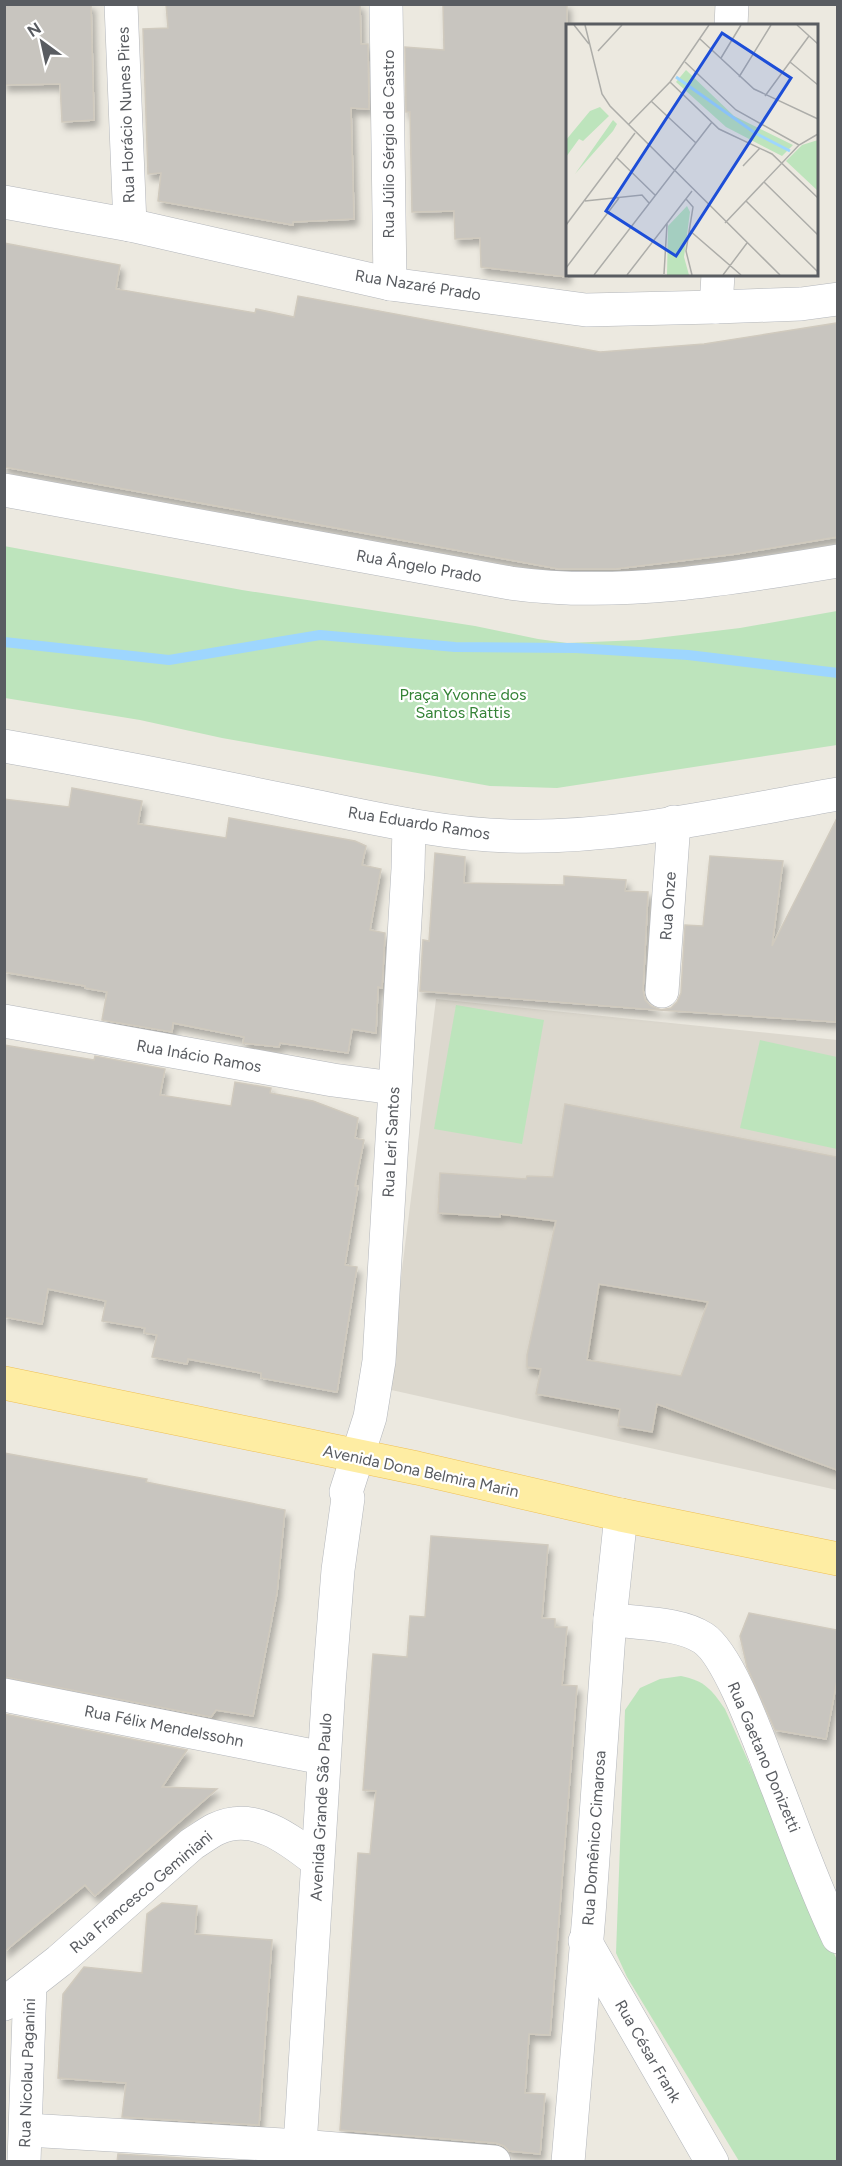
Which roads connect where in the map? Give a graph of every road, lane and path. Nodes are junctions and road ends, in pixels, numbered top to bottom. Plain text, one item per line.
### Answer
1 (121, 4) edge
2 (386, 4) edge
3 (732, 4) edge
4 (730, 24) edge
5 (4, 202) edge
6 (130, 225) junction
7 (718, 276) edge
8 (390, 284) junction
9 (837, 299) edge
10 (716, 307) junction
11 (4, 490) edge
12 (837, 561) edge
13 (4, 746) edge
14 (837, 794) edge
15 (674, 822) junction
16 (409, 825) junction
17 (662, 991) dead end
18 (4, 1021) edge
19 (394, 1088) junction
20 (4, 1383) edge
21 (358, 1456) junction
22 (621, 1515) junction
23 (837, 1559) edge
24 (610, 1619) junction
25 (4, 1695) edge
26 (323, 1758) junction
27 (317, 1861) junction
28 (823, 1869) edge
29 (837, 1937) edge
30 (585, 1941) junction
31 (30, 1984) junction
32 (4, 2004) edge
33 (25, 2146) edge
34 (299, 2154) edge
35 (494, 2162) edge
36 (568, 2162) edge
37 (712, 2162) edge

1 - 6 street, Rua Horácio Nunes Pires
2 - 8 street, Rua Júlio Sérgio de Castro
3 - 4 street
5 - 6 street, Rua Nazaré Prado
6 - 8 street, Rua Nazaré Prado
7 - 10 street
8 - 10 street, Rua Nazaré Prado
9 - 10 street, Rua Nazaré Prado
11 - 12 street, Rua Ângelo Prado
13 - 16 street, Rua Eduardo Ramos
14 - 15 street, Rua Eduardo Ramos
15 - 16 street, Rua Eduardo Ramos
15 - 17 street, Rua Onze
16 - 19 street, Rua Leri Santos
18 - 19 street, Rua Inácio Ramos
19 - 21 street, Rua Leri Santos
20 - 21 main road, Avenida Dona Belmira Marin
21 - 22 main road, Avenida Dona Belmira Marin
21 - 26 street, Avenida Grande São Paulo
22 - 23 main road, Avenida Dona Belmira Marin
22 - 24 street, Rua Domênico Cimarosa
24 - 28 street, Rua Gaetano Donizetti
24 - 30 street, Rua Domênico Cimarosa
25 - 26 street, Rua Félix Mendelssohn
26 - 27 street, Avenida Grande São Paulo
27 - 31 street, Rua Francesco Geminiani
27 - 34 street, Avenida Grande São Paulo
28 - 29 street, Rua Gaetano Donizetti
30 - 36 street, Rua Domênico Cimarosa
30 - 37 street, Rua César Frank
31 - 32 street, Rua Francesco Geminiani
31 - 33 street, Rua Nicolau Paganini
33 - 34 street
34 - 35 street

